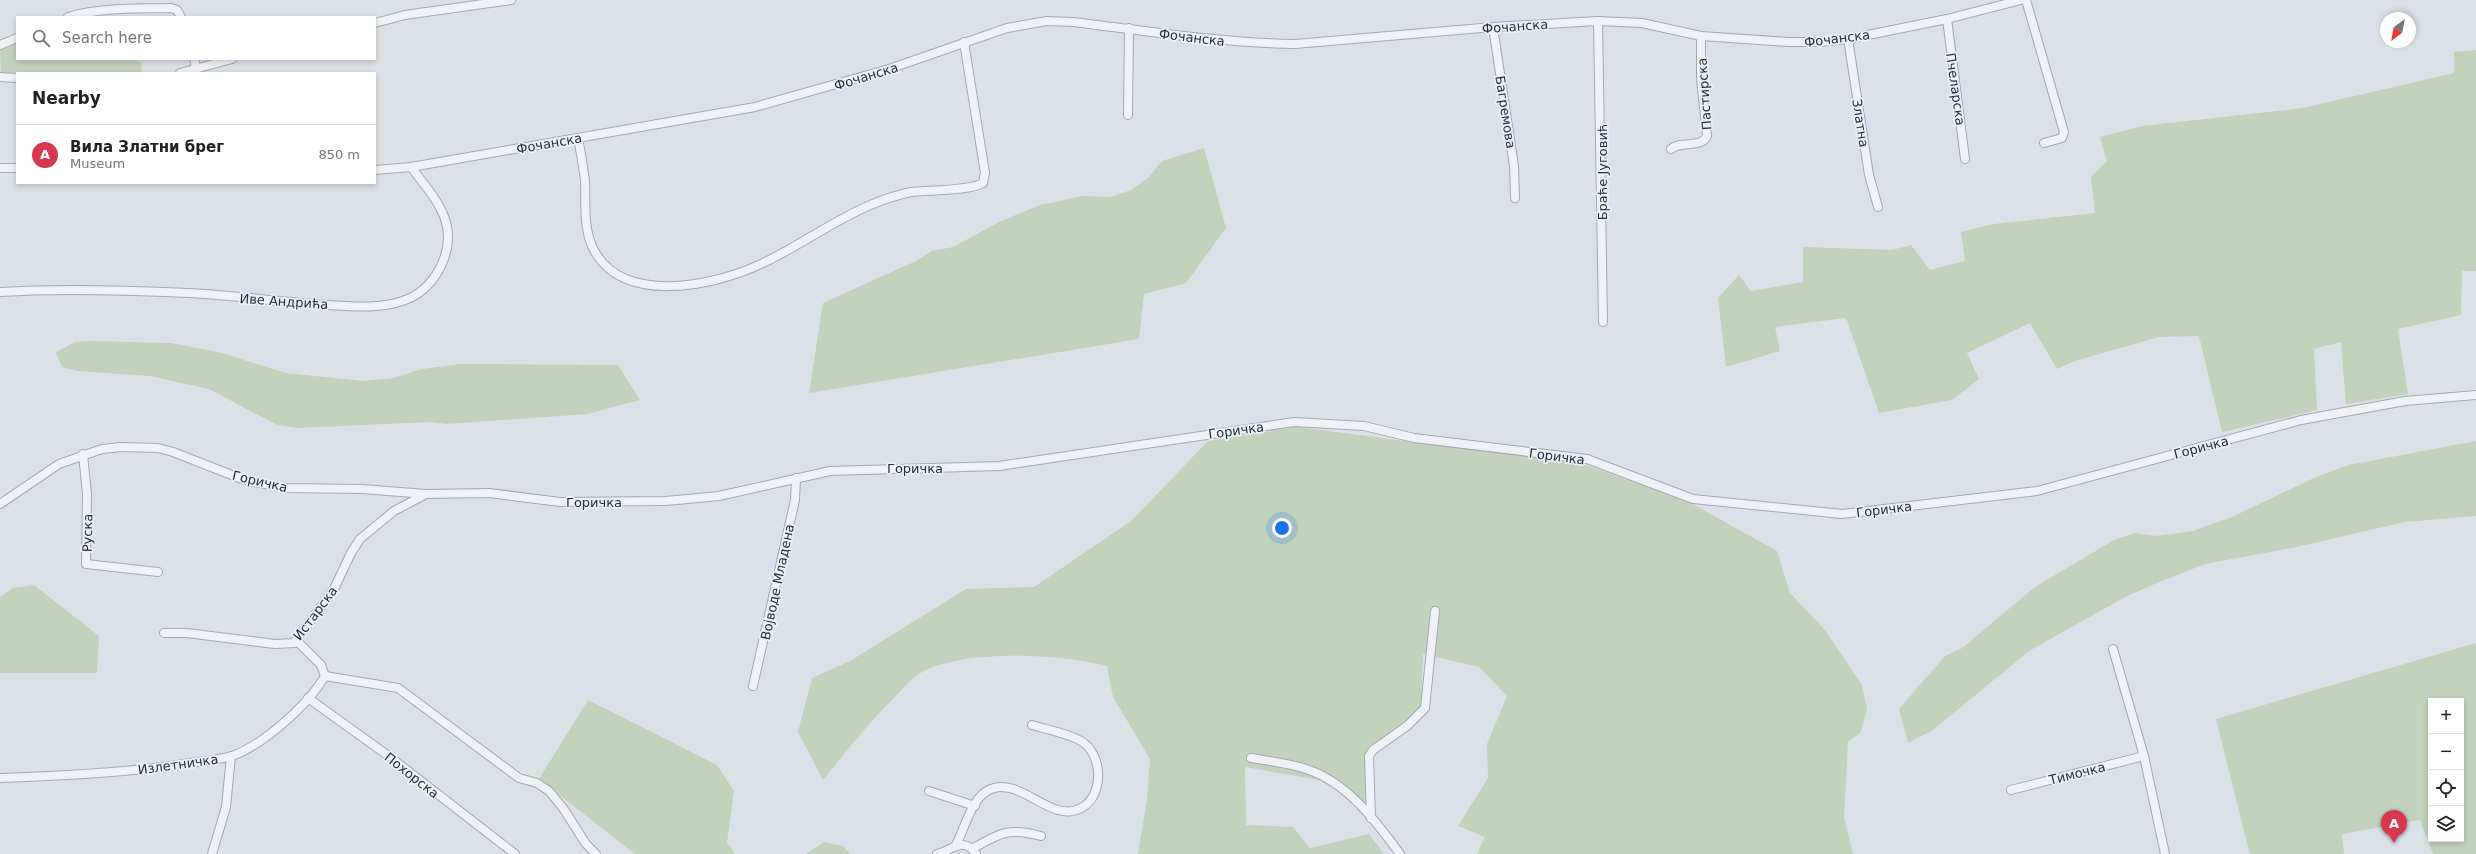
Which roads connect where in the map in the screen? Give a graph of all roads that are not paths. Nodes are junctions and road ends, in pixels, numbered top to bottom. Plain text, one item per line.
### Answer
1 (511, 0) edge
2 (2021, 0) edge
3 (2026, 0) edge
4 (71, 16) edge
5 (180, 16) edge
6 (1947, 19) junction
7 (1598, 21) junction
8 (376, 22) edge
9 (1493, 27) junction
10 (1129, 28) junction
11 (1701, 36) junction
12 (16, 38) edge
13 (1848, 39) junction
14 (964, 42) junction
15 (0, 45) edge
16 (194, 60) edge
17 (228, 60) edge
18 (196, 68) junction
19 (183, 72) edge
20 (0, 77) edge
21 (16, 78) edge
22 (1128, 115) dead end
23 (578, 138) junction
24 (2044, 143) dead end
25 (1671, 149) dead end
26 (1965, 159) dead end
27 (410, 167) junction
28 (0, 168) edge
29 (16, 168) edge
30 (376, 170) edge
31 (1515, 198) dead end
32 (1878, 207) dead end
33 (0, 292) edge
34 (1603, 322) dead end
35 (2476, 395) edge
36 (83, 454) junction
37 (796, 478) junction
38 (426, 494) junction
39 (0, 504) edge
40 (158, 572) dead end
41 (1435, 611) dead end
42 (164, 633) dead end
43 (297, 641) junction
44 (2112, 649) dead end
45 (325, 676) junction
46 (753, 686) dead end
47 (308, 698) junction
48 (1032, 725) dead end
49 (231, 756) junction
50 (2144, 756) junction
51 (1251, 758) dead end
52 (0, 778) edge
53 (929, 790) dead end
54 (2011, 790) dead end
55 (975, 806) junction
56 (1371, 818) junction
57 (1041, 836) dead end
58 (956, 845) junction
59 (974, 851) edge
60 (212, 854) edge
61 (515, 854) edge
62 (596, 854) edge
63 (937, 854) edge
64 (1400, 854) edge
65 (2165, 854) edge

1 - 8 street
2 - 6 street, Фочанска
3 - 24 street
4 - 5 street
6 - 13 street, Фочанска
6 - 26 street, Пчеларска
7 - 9 street, Фочанска
7 - 11 street, Фочанска
7 - 34 street, Браће Југовић
9 - 10 street, Фочанска
9 - 31 street, Багремова
10 - 14 street, Фочанска
10 - 22 street
11 - 13 street, Фочанска
11 - 25 street, Пастирска
12 - 15 street
13 - 32 street, Златна
14 - 23 street, Фочанска
14 - 23 street
16 - 18 street
17 - 18 street
18 - 19 street
20 - 21 street
23 - 27 street, Фочанска
27 - 30 street, Фочанска
27 - 33 street, Иве Андрића
28 - 29 street
35 - 37 street, Горичка
36 - 38 street, Горичка
36 - 39 street, Горичка
36 - 40 street, Руска
37 - 38 street, Горичка
37 - 46 street, Војводе Младена
38 - 43 street, Истарска
41 - 56 street
42 - 43 street, Истарска
43 - 45 street
44 - 50 street
45 - 47 street, Излетничка
45 - 62 street
47 - 49 street, Излетничка
47 - 61 street, Похорска
48 - 55 street
49 - 52 street, Излетничка
49 - 60 street
50 - 54 street, Тимочка
50 - 65 street
51 - 56 street
53 - 55 street
55 - 58 street
56 - 64 street
57 - 59 street
58 - 59 street
58 - 63 street

